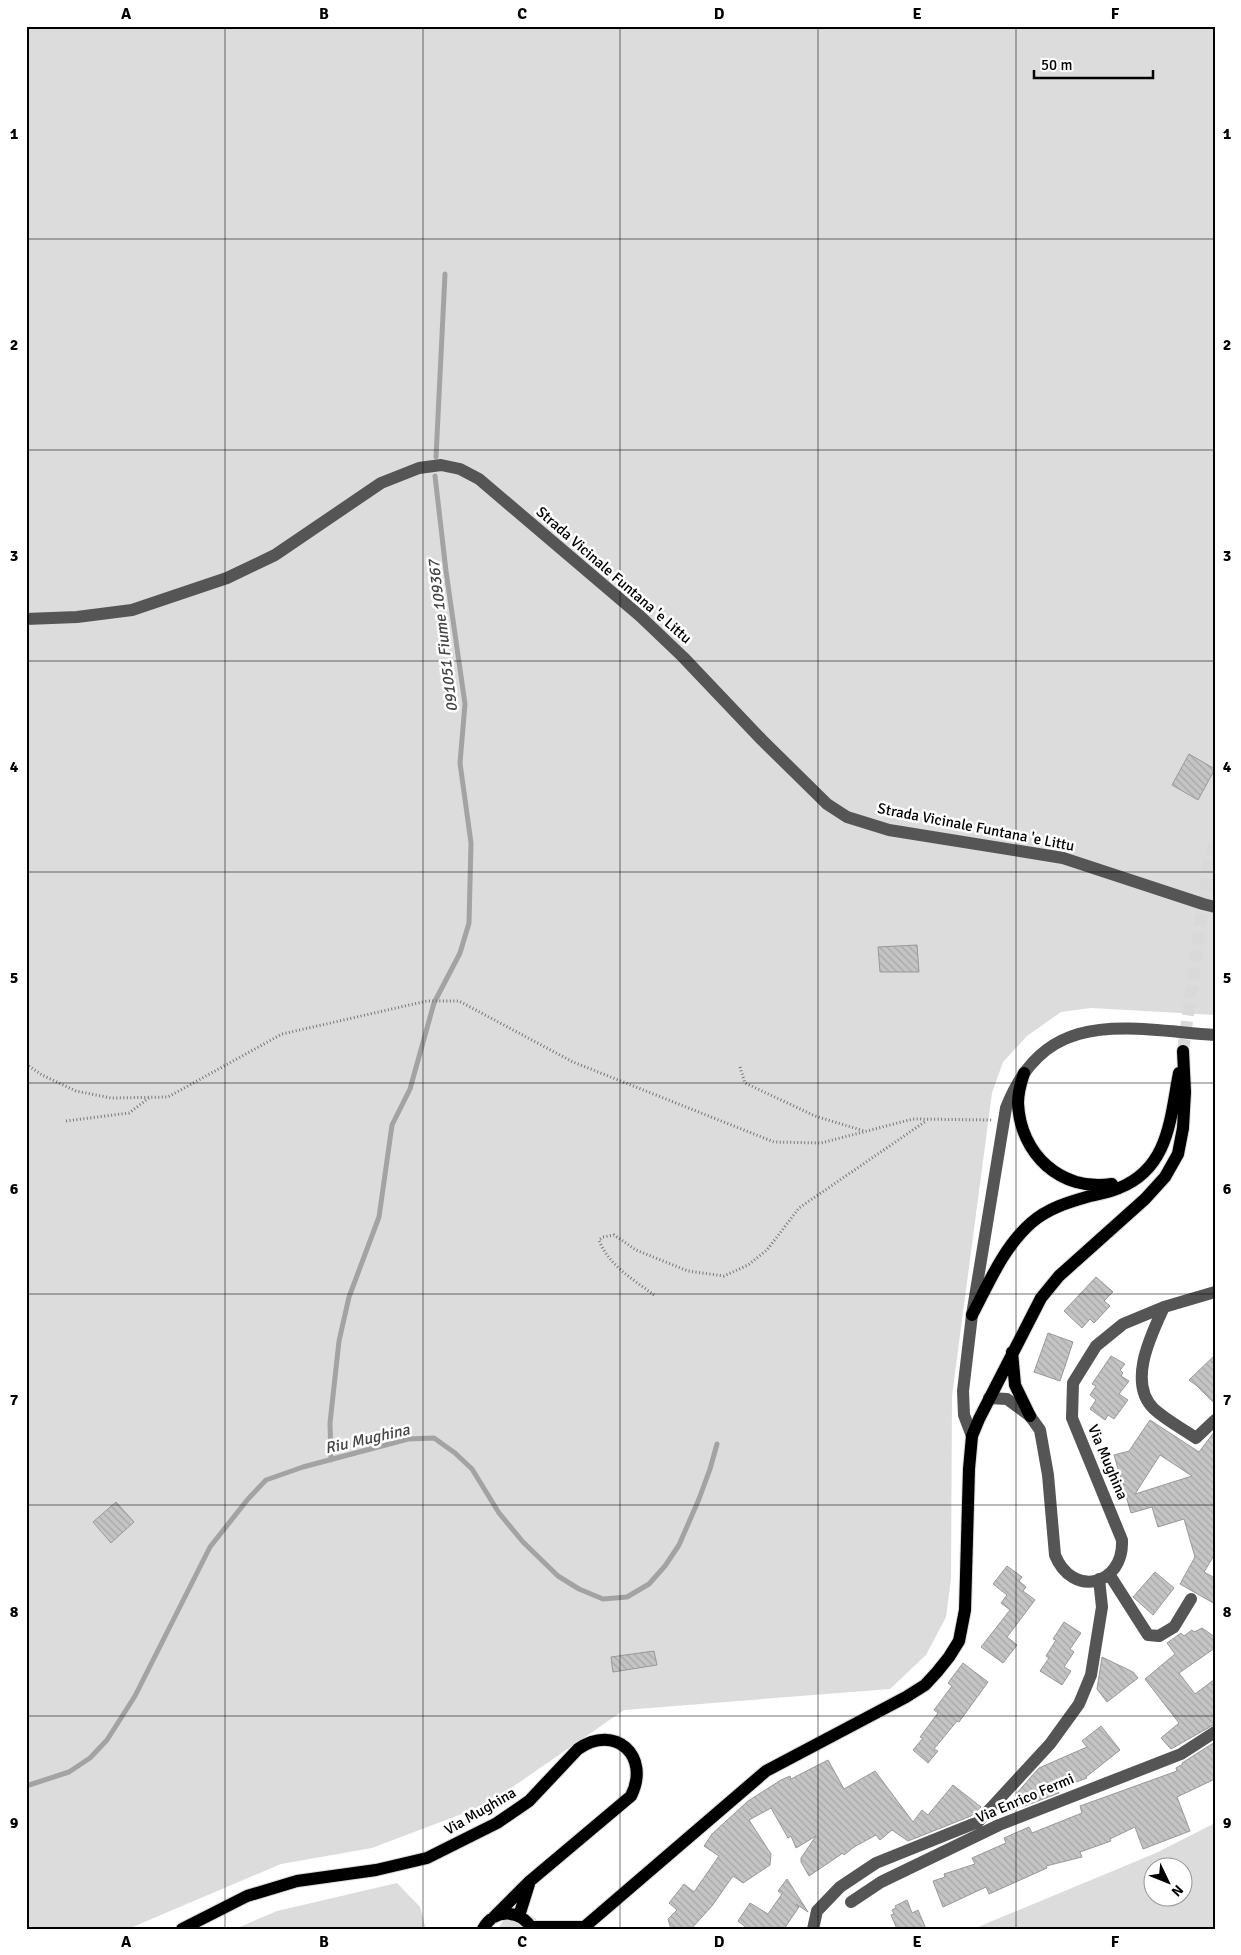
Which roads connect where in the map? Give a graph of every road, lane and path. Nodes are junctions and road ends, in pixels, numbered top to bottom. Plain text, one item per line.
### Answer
1 (26, 619) edge
2 (1215, 906) edge
3 (1215, 1036) edge
4 (26, 1064) edge
5 (740, 1067) dead end
6 (1024, 1073) junction
7 (151, 1097) junction
8 (1005, 1120) junction
9 (66, 1121) dead end
10 (926, 1121) junction
11 (865, 1132) junction
12 (1151, 1166) junction
13 (1215, 1292) edge
14 (654, 1295) dead end
15 (1164, 1307) junction
16 (972, 1315) junction
17 (1012, 1352) junction
18 (989, 1398) junction
19 (1030, 1416) junction
20 (1215, 1420) edge
21 (972, 1436) junction
22 (1104, 1577) junction
23 (1191, 1599) dead end
24 (1215, 1732) edge
25 (530, 1881) junction
26 (851, 1902) dead end
27 (519, 1916) junction
28 (494, 1917) junction
29 (532, 1928) edge
30 (583, 1928) edge
31 (182, 1929) edge
32 (483, 1929) edge
33 (813, 1929) edge

1 - 2 street, Strada Vicinale Funtana 'e Littu
3 - 6 street
4 - 7 path
5 - 11 path
6 - 8 street
6 - 12 main road
7 - 9 path
7 - 11 path
8 - 10 path
8 - 16 street
10 - 11 path
10 - 14 path
12 - 16 main road
12 - 17 main road
13 - 15 street, Via Mughina
15 - 20 street
15 - 22 street, Via Mughina
16 - 21 street
17 - 18 main road
17 - 19 main road
18 - 19 street
18 - 21 main road
19 - 22 street
21 - 30 main road
22 - 23 street
22 - 33 street
24 - 26 street, Via Enrico Fermi
25 - 27 main road
25 - 28 main road
25 - 31 main road, Via Mughina
27 - 28 main road
27 - 29 main road
28 - 32 main road
29 - 30 main road

